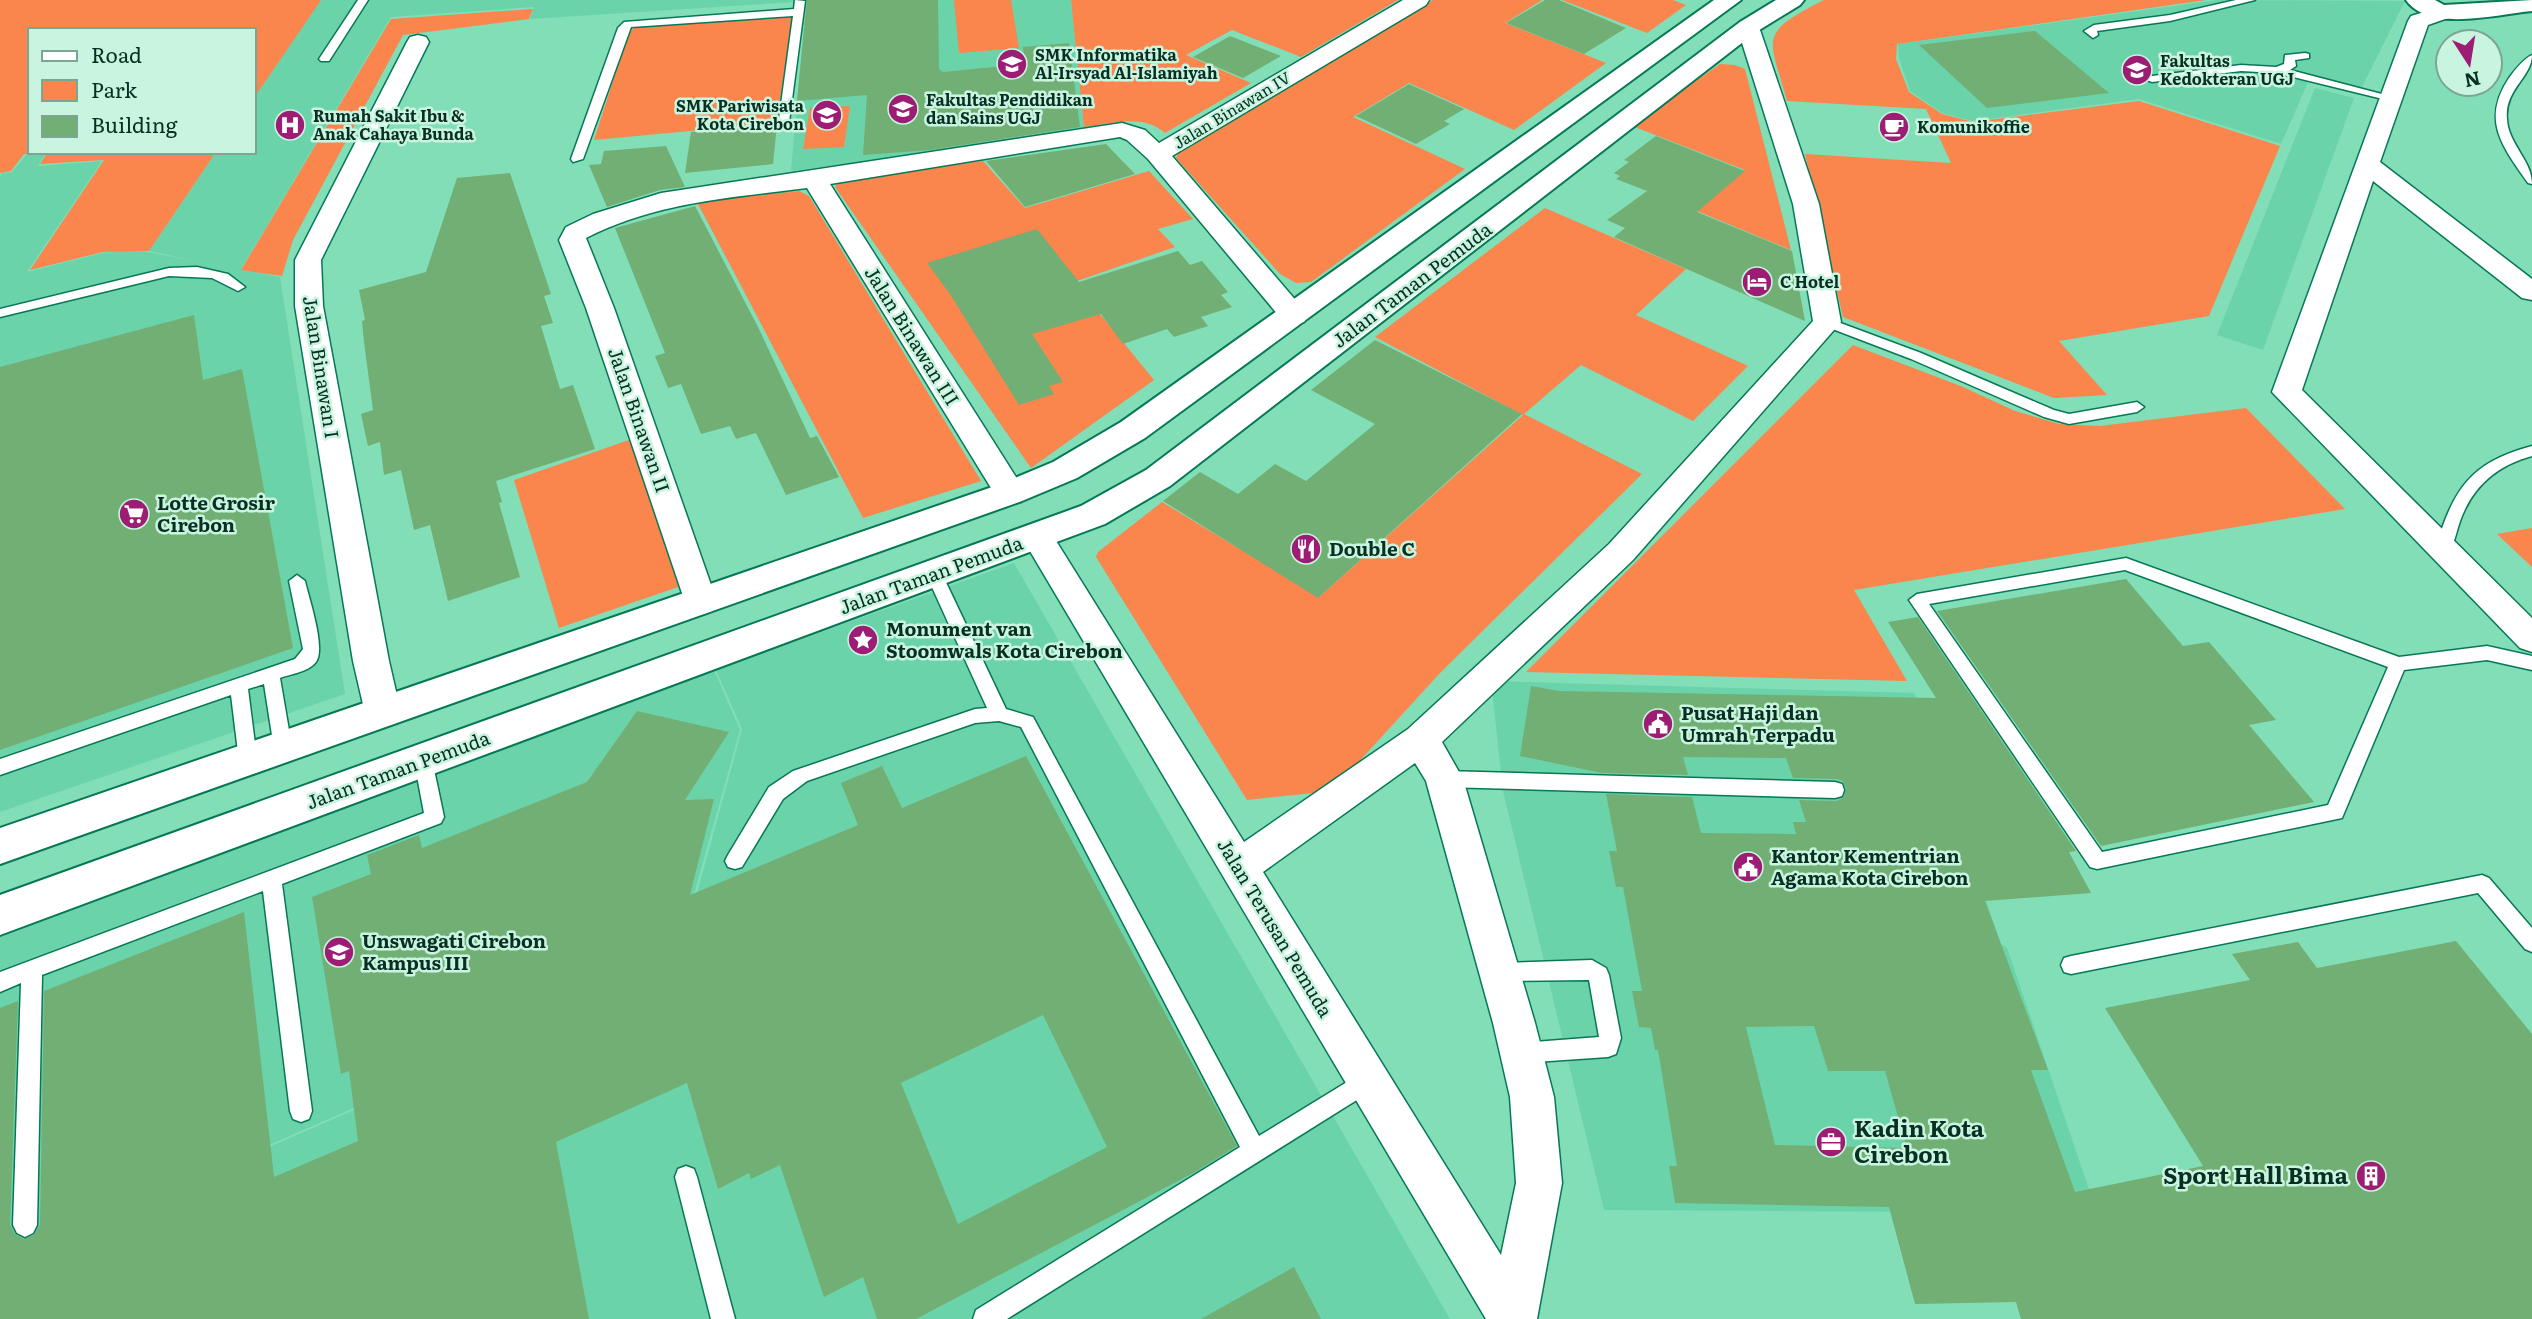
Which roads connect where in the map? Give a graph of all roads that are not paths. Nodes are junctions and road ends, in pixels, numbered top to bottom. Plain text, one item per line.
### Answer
1 (363, 0) edge
2 (1418, 0) edge
3 (1729, 0) edge
4 (1793, 0) edge
5 (2250, 0) edge
6 (2418, 0) edge
7 (2532, 4) edge
8 (799, 6) edge
9 (2440, 13) junction
10 (1748, 27) junction
11 (2093, 35) dead end
12 (418, 42) dead end
13 (2305, 56) dead end
14 (2532, 58) edge
15 (325, 59) dead end
16 (2277, 70) junction
17 (2145, 76) dead end
18 (2391, 98) junction
19 (785, 119) dead end
20 (1157, 154) junction
21 (577, 159) dead end
22 (2367, 164) junction
23 (814, 179) junction
24 (2532, 180) edge
25 (238, 287) dead end
26 (2532, 292) edge
27 (0, 313) edge
28 (1294, 316) junction
29 (1827, 322) junction
30 (2137, 407) dead end
31 (2532, 451) edge
32 (1010, 493) junction
33 (907, 529) junction
34 (1037, 536) junction
35 (2443, 549) junction
36 (934, 574) junction
37 (297, 582) dead end
38 (700, 601) junction
39 (2532, 639) edge
40 (2532, 663) edge
41 (2398, 664) junction
42 (271, 675) junction
43 (239, 686) junction
44 (398, 707) junction
45 (999, 714) junction
46 (1421, 739) junction
47 (266, 754) junction
48 (424, 760) junction
49 (0, 767) edge
50 (1444, 779) junction
51 (1835, 790) dead end
52 (0, 846) edge
53 (735, 861) dead end
54 (1239, 867) junction
55 (271, 880) junction
56 (0, 915) edge
57 (2532, 943) edge
58 (2071, 965) dead end
59 (32, 970) junction
60 (1500, 972) junction
61 (0, 982) edge
62 (1521, 1054) junction
63 (1368, 1082) junction
64 (301, 1111) dead end
65 (1255, 1153) junction
66 (686, 1177) dead end
67 (26, 1225) dead end
68 (723, 1319) edge
69 (985, 1319) edge
70 (1513, 1319) edge

1 - 15 lane
2 - 20 street, Jalan Binawan IV
3 - 28 street
4 - 10 street, Jalan Taman Pemuda
5 - 11 lane
6 - 9 street
7 - 9 street
8 - 19 lane
8 - 21 lane
9 - 18 street
10 - 29 street
10 - 34 street, Jalan Taman Pemuda
12 - 44 street, Jalan Binawan I
13 - 16 lane
14 - 24 lane
16 - 17 lane
16 - 18 lane
18 - 22 street
20 - 23 street
20 - 28 street, Jalan Binawan IV
22 - 26 street
22 - 35 street
23 - 32 street, Jalan Binawan III
23 - 38 street, Jalan Binawan II
25 - 27 lane
28 - 32 street
29 - 30 lane
29 - 46 street
31 - 35 lane
32 - 33 street
32 - 34 street
33 - 36 street
33 - 38 street
34 - 36 street, Jalan Taman Pemuda
34 - 54 street, Jalan Terusan Pemuda
35 - 39 street
36 - 45 lane
36 - 48 street, Jalan Taman Pemuda
37 - 42 lane
38 - 44 street
40 - 41 lane
41 - 41 lane
42 - 43 lane
42 - 47 lane
43 - 47 lane
43 - 49 lane
44 - 47 street
44 - 48 street
45 - 53 lane
45 - 65 lane
46 - 50 street
46 - 54 street
47 - 52 street
48 - 55 lane
48 - 56 street, Jalan Taman Pemuda
50 - 51 lane
50 - 60 street
54 - 63 street, Jalan Terusan Pemuda
55 - 59 lane
55 - 64 lane
57 - 58 lane
59 - 61 lane
59 - 67 lane
60 - 62 street
60 - 62 lane
62 - 70 street
63 - 65 lane
63 - 70 street, Jalan Terusan Pemuda
65 - 69 lane
66 - 68 lane

